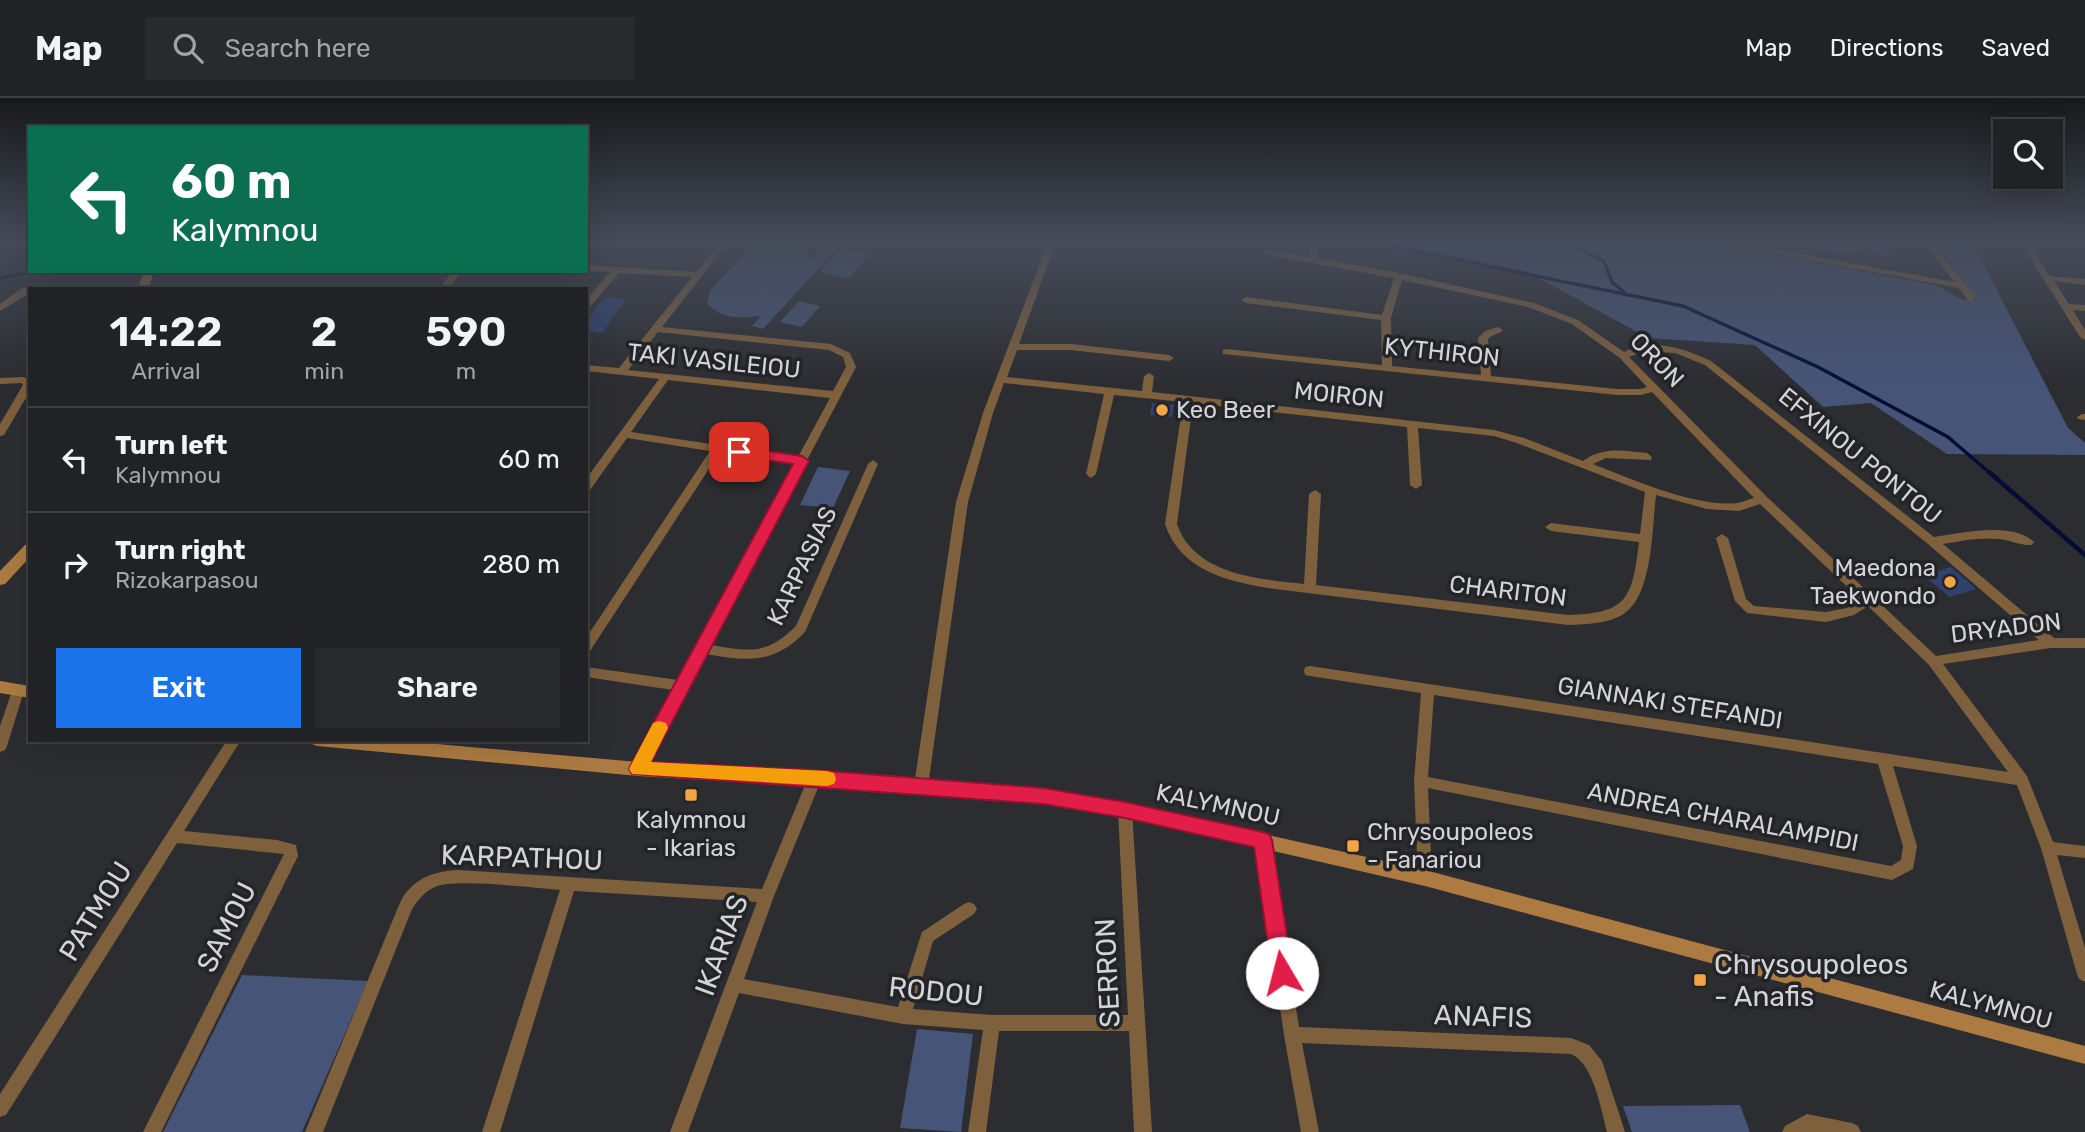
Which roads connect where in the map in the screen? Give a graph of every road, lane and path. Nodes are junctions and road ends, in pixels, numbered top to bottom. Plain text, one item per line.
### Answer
1 (601, 288) edge
2 (687, 288) edge
3 (1034, 288) edge
4 (1395, 288) edge
5 (1456, 288) edge
6 (1964, 288) edge
7 (2054, 288) edge
8 (28, 290) edge
9 (1971, 298) dead end
10 (1246, 300) dead end
11 (588, 304) edge
12 (2065, 307) junction
13 (2085, 308) edge
14 (0, 309) edge
15 (1385, 318) junction
16 (655, 329) junction
17 (1498, 331) dead end
18 (2085, 337) edge
19 (1012, 347) junction
20 (1226, 352) dead end
21 (1623, 356) junction
22 (1168, 358) dead end
23 (1387, 367) junction
24 (588, 368) edge
25 (621, 372) junction
26 (1149, 376) dead end
27 (665, 377) junction
28 (1486, 377) junction
29 (1000, 379) junction
30 (0, 381) edge
31 (26, 381) edge
32 (1653, 388) junction
33 (1110, 391) junction
34 (836, 395) junction
35 (1147, 396) junction
36 (1188, 401) junction
37 (1412, 424) junction
38 (0, 433) edge
39 (624, 434) junction
40 (717, 449) junction
41 (1647, 457) dead end
42 (802, 461) junction
43 (873, 464) dead end
44 (1585, 465) junction
45 (1091, 474) dead end
46 (588, 485) edge
47 (1416, 485) dead end
48 (1651, 491) junction
49 (1315, 494) dead end
50 (1762, 499) junction
51 (1551, 527) dead end
52 (1722, 538) dead end
53 (1645, 539) junction
54 (1932, 541) junction
55 (2028, 542) dead end
56 (28, 550) edge
57 (0, 580) edge
58 (1310, 588) junction
59 (1868, 600) junction
60 (2051, 643) junction
61 (2085, 643) edge
62 (588, 645) edge
63 (702, 649) junction
64 (1933, 661) junction
65 (1310, 671) dead end
66 (588, 672) edge
67 (682, 685) junction
68 (0, 687) edge
69 (1428, 689) junction
70 (24, 692) edge
71 (233, 742) edge
72 (356, 742) edge
73 (415, 745) edge
74 (0, 746) edge
75 (1884, 760) junction
76 (638, 769) junction
77 (815, 778) junction
78 (2022, 780) junction
79 (1421, 781) junction
80 (921, 786) junction
81 (1125, 810) junction
82 (173, 836) junction
83 (1263, 840) junction
84 (2048, 848) junction
85 (2085, 852) edge
86 (1425, 878) junction
87 (569, 884) junction
88 (767, 896) junction
89 (969, 909) dead end
90 (2083, 965) edge
91 (734, 985) junction
92 (903, 1016) junction
93 (992, 1023) junction
94 (1135, 1023) junction
95 (1292, 1035) junction
96 (2085, 1055) edge
97 (0, 1110) edge
98 (152, 1132) edge
99 (314, 1132) edge
100 (491, 1132) edge
101 (679, 1132) edge
102 (977, 1132) edge
103 (1143, 1132) edge
104 (1310, 1132) edge
105 (1616, 1132) edge
106 (1791, 1132) edge
107 (1852, 1132) edge

1 - 11 street
2 - 16 street
3 - 19 street
4 - 15 street
5 - 21 street, ORON
6 - 9 street
7 - 12 street
8 - 14 street
10 - 15 street
12 - 13 street
12 - 18 street
15 - 23 street
16 - 25 street
16 - 34 street
17 - 28 street
19 - 22 street
19 - 29 street
20 - 23 street, KYTHIRON
21 - 32 street, ORON
21 - 54 street, EFXINOU PONTOU
23 - 28 street, KYTHIRON
24 - 25 street, TAKI VASILEIOU
25 - 27 street, TAKI VASILEIOU
26 - 35 street
27 - 34 street, TAKI VASILEIOU
27 - 39 street
28 - 32 street, KYTHIRON
29 - 33 street, MOIRON
29 - 80 street
30 - 31 street
31 - 38 street
32 - 50 street, ORON
33 - 35 street, MOIRON
33 - 45 street
34 - 42 street
35 - 36 street, MOIRON
36 - 37 street, MOIRON
36 - 58 street, CHARITON
37 - 44 street, MOIRON
37 - 47 street
39 - 40 street
39 - 46 street
40 - 42 street
40 - 62 street
41 - 44 street
42 - 63 street
43 - 63 street, KARPASIAS
44 - 48 street, MOIRON
48 - 50 street, MOIRON
48 - 53 street, CHARITON
49 - 58 street
50 - 59 street, ORON
51 - 53 street
52 - 59 street
53 - 58 street, CHARITON
54 - 55 street
54 - 60 street, EFXINOU PONTOU
56 - 57 street
59 - 64 street, ORON
60 - 61 street, DRYADON
60 - 64 street, DRYADON
63 - 67 street
64 - 78 street, ORON
65 - 69 street, GIANNAKI STEFANDI
66 - 67 street
67 - 76 street
68 - 70 street
69 - 75 street, GIANNAKI STEFANDI
69 - 79 street
70 - 74 street
71 - 82 street, PATMOU
72 - 73 street, KALYMNOU
73 - 76 street, KALYMNOU
75 - 78 street, GIANNAKI STEFANDI
75 - 79 street, ANDREA CHARALAMPIDI
76 - 77 street, KALYMNOU
77 - 80 street, KALYMNOU
77 - 88 street, IKARIAS
78 - 84 street, ORON
79 - 86 street
80 - 81 street, KALYMNOU
81 - 83 street, KALYMNOU
81 - 94 street, SERRON
82 - 97 street, PATMOU
82 - 98 street, SAMOU
83 - 86 street, KALYMNOU
83 - 95 street
84 - 85 street
84 - 90 street, ORON
86 - 96 street, KALYMNOU
87 - 88 street, KARPATHOU
87 - 99 street, KARPATHOU
87 - 100 street
88 - 91 street, IKARIAS
89 - 92 street
91 - 92 street, RODOU
91 - 101 street, IKARIAS
92 - 93 street, RODOU
93 - 94 street, RODOU
93 - 102 street
94 - 103 street, SERRON
95 - 104 street
95 - 105 street, ANAFIS
106 - 107 street

